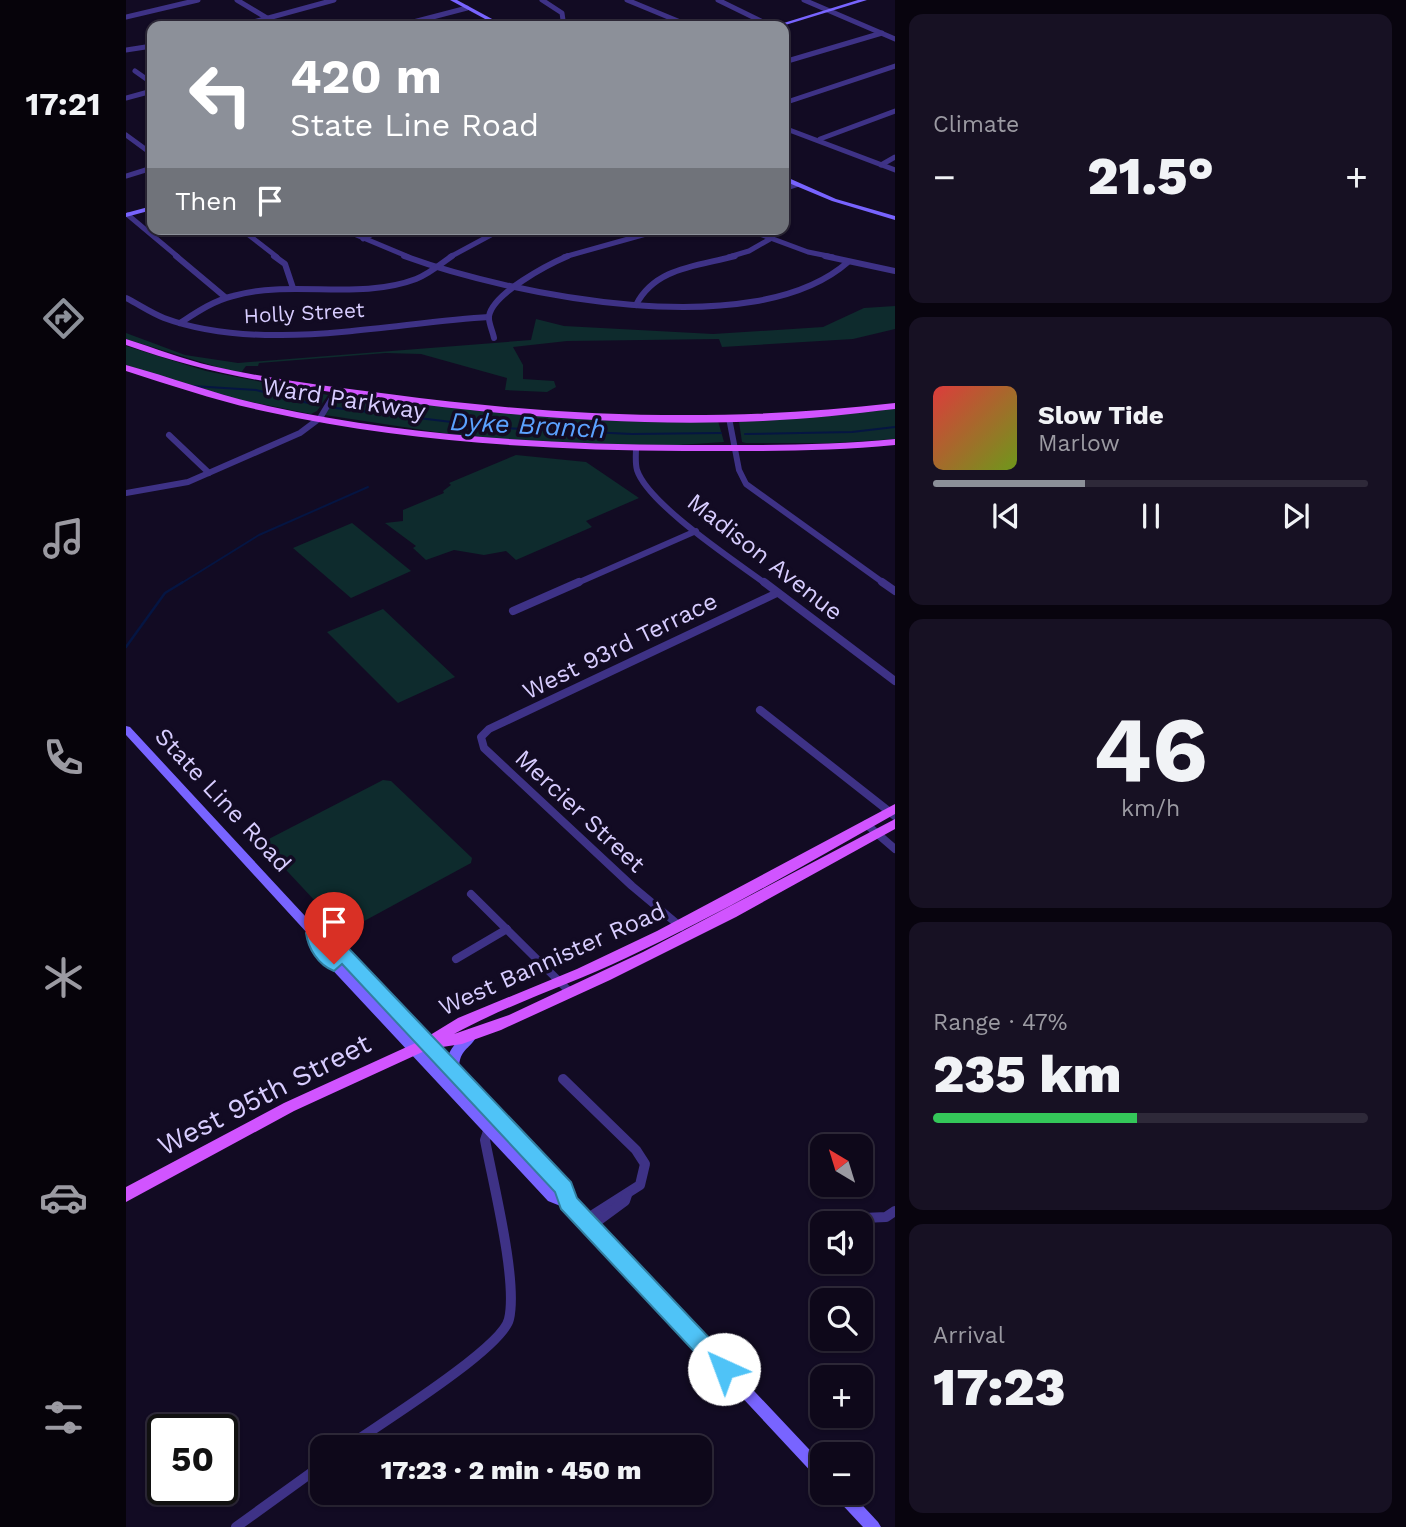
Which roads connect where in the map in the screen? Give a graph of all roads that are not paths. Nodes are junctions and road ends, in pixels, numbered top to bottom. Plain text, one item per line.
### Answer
1 (198, 0) edge
2 (237, 0) edge
3 (334, 0) edge
4 (453, 0) edge
5 (542, 0) edge
6 (626, 0) edge
7 (718, 0) edge
8 (804, 0) edge
9 (864, 0) edge
10 (467, 8) junction
11 (830, 10) junction
12 (126, 17) edge
13 (267, 19) junction
14 (259, 21) edge
15 (270, 21) edge
16 (417, 21) edge
17 (492, 21) edge
18 (562, 21) edge
19 (678, 21) edge
20 (761, 21) edge
21 (789, 22) edge
22 (881, 33) junction
23 (895, 39) edge
24 (147, 47) edge
25 (126, 51) edge
26 (789, 61) edge
27 (895, 66) edge
28 (135, 71) dead end
29 (147, 79) edge
30 (147, 92) edge
31 (126, 98) edge
32 (789, 101) edge
33 (895, 111) edge
34 (789, 130) edge
35 (126, 135) edge
36 (820, 139) junction
37 (147, 150) edge
38 (895, 157) edge
39 (881, 165) junction
40 (147, 170) edge
41 (895, 170) edge
42 (126, 176) edge
43 (789, 181) edge
44 (796, 185) junction
45 (789, 187) edge
46 (147, 209) edge
47 (127, 215) edge
48 (895, 218) edge
49 (147, 232) edge
50 (151, 235) edge
51 (249, 235) edge
52 (355, 235) edge
53 (371, 235) edge
54 (489, 235) edge
55 (639, 235) edge
56 (760, 235) edge
57 (363, 239) junction
58 (770, 239) junction
59 (848, 262) junction
60 (436, 268) junction
61 (895, 271) edge
62 (293, 288) junction
63 (514, 288) junction
64 (225, 296) junction
65 (126, 298) edge
66 (636, 305) junction
67 (489, 317) junction
68 (180, 323) junction
69 (495, 338) dead end
70 (126, 342) edge
71 (126, 368) edge
72 (337, 390) junction
73 (895, 406) edge
74 (320, 418) junction
75 (729, 418) junction
76 (169, 435) dead end
77 (895, 442) edge
78 (735, 447) junction
79 (636, 448) junction
80 (209, 473) junction
81 (126, 493) edge
82 (696, 531) junction
83 (895, 591) edge
84 (777, 593) junction
85 (513, 611) dead end
86 (895, 681) edge
87 (760, 710) dead end
88 (126, 729) edge
89 (481, 737) joint
90 (894, 814) edge
91 (872, 829) junction
92 (895, 849) edge
93 (471, 894) dead end
94 (679, 926) junction
95 (507, 929) junction
96 (691, 936) junction
97 (456, 959) dead end
98 (566, 987) junction
99 (477, 1031) junction
100 (421, 1046) junction
101 (453, 1071) junction
102 (563, 1079) dead end
103 (495, 1125) junction
104 (126, 1195) edge
105 (895, 1212) edge
106 (873, 1218) edge
107 (588, 1223) junction
108 (364, 1435) edge
109 (810, 1460) edge
110 (310, 1474) edge
111 (852, 1505) edge
112 (236, 1527) edge
113 (873, 1527) edge

1 - 12 street
2 - 13 street
3 - 13 street
4 - 10 main road
5 - 18 street
6 - 19 street
7 - 20 street
8 - 11 street
9 - 11 main road
10 - 16 street
10 - 17 main road
11 - 21 main road
11 - 22 street
13 - 14 street
13 - 15 street
22 - 23 street
22 - 26 street
24 - 25 street
27 - 32 street
28 - 29 street
30 - 31 street
33 - 36 street
34 - 36 street
35 - 37 street
36 - 39 street
38 - 39 street
39 - 41 street
40 - 42 street
43 - 44 main road
44 - 45 street
44 - 48 main road
46 - 47 main road
47 - 49 street
50 - 64 street
51 - 62 street
52 - 57 street
53 - 57 street
54 - 60 street
55 - 63 street
56 - 58 street
57 - 60 street
58 - 59 street
58 - 66 street
59 - 61 street
59 - 66 street
60 - 62 street
60 - 63 street
62 - 64 street
63 - 66 street
63 - 67 street
64 - 68 street
65 - 68 street, Holly Street
67 - 68 street, Holly Street
67 - 69 street
70 - 72 main road, Ward Parkway
71 - 74 main road, Ward Parkway
72 - 74 street
72 - 75 main road, Ward Parkway
73 - 75 main road, Ward Parkway
74 - 79 main road, Ward Parkway
74 - 80 street
75 - 78 street
76 - 80 street
77 - 78 main road, Ward Parkway
78 - 79 main road, Ward Parkway
78 - 83 street
79 - 82 street, Madison Avenue
80 - 81 street
82 - 84 street, Madison Avenue
82 - 85 street
84 - 86 street, Madison Avenue
84 - 89 street, West 93rd Terrace
87 - 90 street
88 - 100 main road, State Line Road
89 - 94 street, Mercier Street
90 - 91 main road, West Bannister Road
91 - 92 street
91 - 94 main road, West Bannister Road
91 - 96 main road, West Bannister Road
93 - 95 street
94 - 96 street, Mercier Street
94 - 98 main road, West Bannister Road
95 - 97 street
95 - 98 street
96 - 98 main road, West Bannister Road
98 - 99 main road, West Bannister Road
98 - 100 main road, West Bannister Road
99 - 100 main road, West Bannister Road
99 - 101 main road
100 - 101 main road, State Line Road
100 - 103 main road, State Line Road
100 - 104 main road, West 95th Street
101 - 103 main road, State Line Road
102 - 107 street
103 - 107 main road, State Line Road
103 - 108 street
105 - 106 street
107 - 109 main road, State Line Road
110 - 112 street
111 - 113 main road

